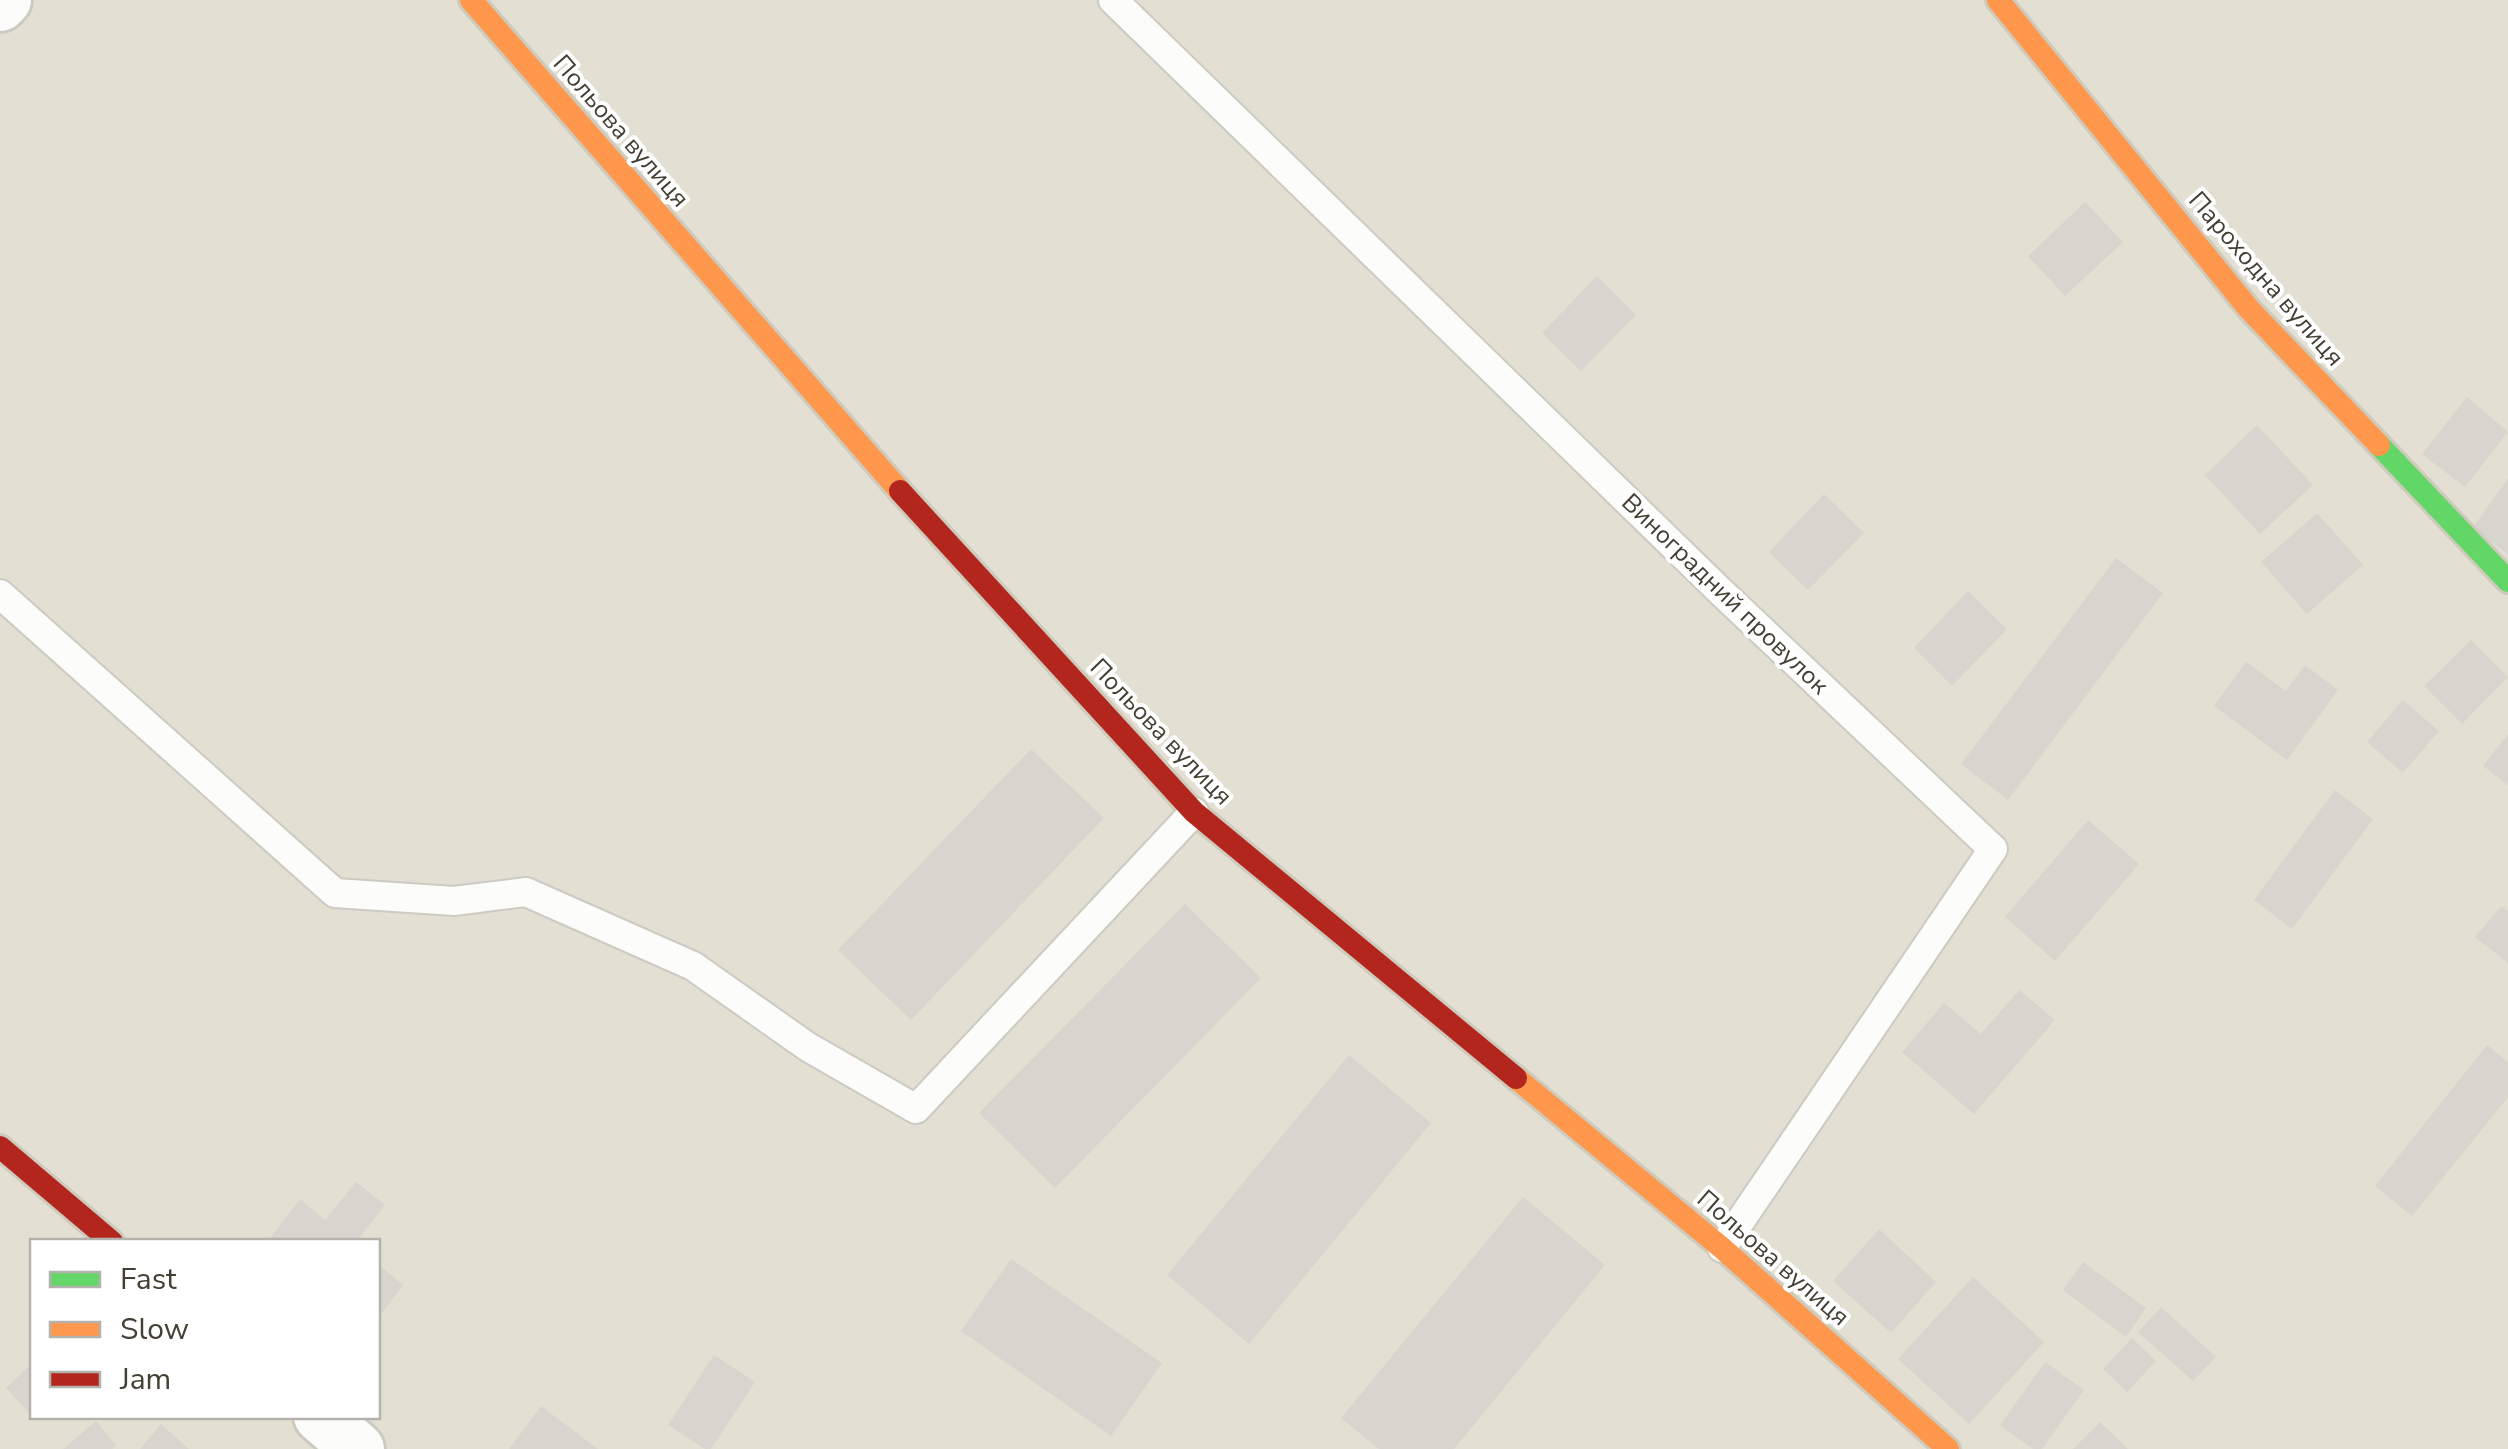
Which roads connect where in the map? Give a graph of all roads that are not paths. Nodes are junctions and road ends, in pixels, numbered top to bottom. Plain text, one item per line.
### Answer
1 (471, 0) edge
2 (1113, 0) edge
3 (1998, 0) edge
4 (2508, 581) edge
5 (0, 594) edge
6 (1194, 812) junction
7 (0, 1147) edge
8 (108, 1239) edge
9 (1722, 1248) junction
10 (323, 1419) edge
11 (358, 1449) edge
12 (1948, 1449) edge

1 - 6 street, Польова вулиця
2 - 9 lane, Виноградний провулок
3 - 4 street, Пароходна вулиця
5 - 6 lane
6 - 9 street, Польова вулиця
7 - 8 street
9 - 12 street, Польова вулиця
10 - 11 street

